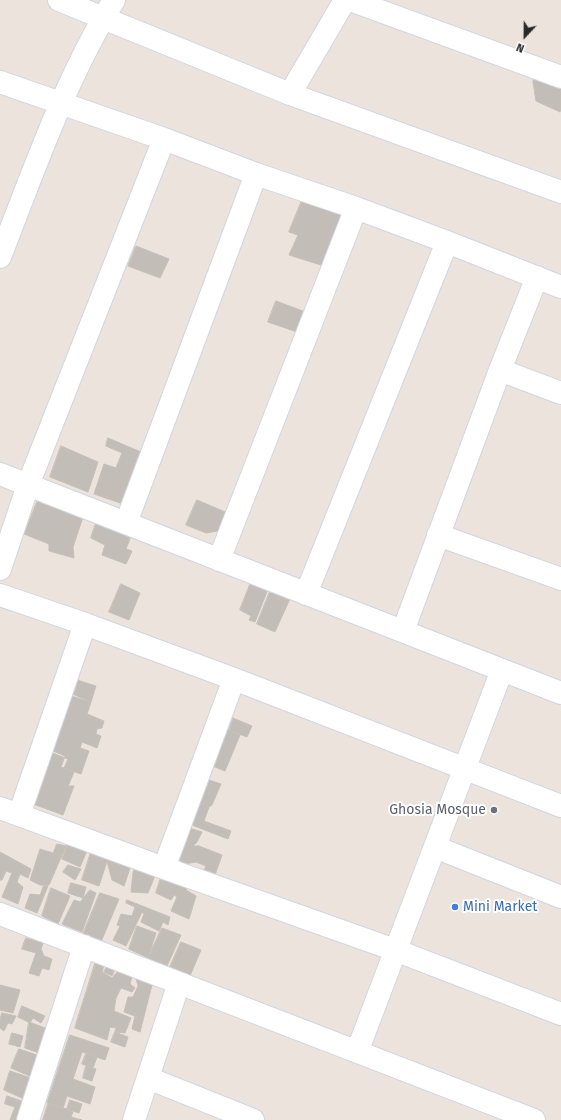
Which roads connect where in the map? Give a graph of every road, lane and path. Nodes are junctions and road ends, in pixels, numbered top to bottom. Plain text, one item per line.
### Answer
1 (59, 0) edge
2 (345, 0) edge
3 (350, 0) edge
4 (108, 9) edge
5 (561, 77) edge
6 (0, 82) edge
7 (290, 94) junction
8 (60, 102) junction
9 (164, 139) junction
10 (256, 174) junction
11 (561, 192) edge
12 (356, 208) junction
13 (447, 242) junction
14 (0, 257) edge
15 (537, 277) junction
16 (561, 287) edge
17 (500, 370) junction
18 (561, 393) edge
19 (0, 474) edge
20 (28, 485) junction
21 (126, 524) junction
22 (438, 535) junction
23 (219, 560) junction
24 (0, 569) edge
25 (561, 580) edge
26 (306, 594) junction
27 (0, 595) edge
28 (85, 624) junction
29 (403, 631) junction
30 (502, 670) junction
31 (234, 679) junction
32 (561, 693) edge
33 (464, 769) junction
34 (561, 806) edge
35 (9, 811) edge
36 (434, 847) junction
37 (164, 868) junction
38 (561, 897) edge
39 (0, 914) edge
40 (84, 946) junction
41 (395, 950) junction
42 (179, 983) junction
43 (561, 1014) edge
44 (357, 1052) junction
45 (148, 1078) junction
46 (28, 1120) edge
47 (134, 1120) edge
48 (254, 1120) edge
49 (534, 1120) edge

1 - 4 street
2 - 7 street
3 - 5 street
4 - 7 street
4 - 8 street
6 - 8 street
7 - 11 street
8 - 9 street
8 - 14 street
9 - 10 street
9 - 20 street
10 - 12 street
10 - 21 street
12 - 13 street
12 - 23 street
13 - 15 street
13 - 26 street
15 - 16 street
15 - 17 street
17 - 18 street
17 - 22 street
19 - 20 street
20 - 21 street
20 - 24 street
21 - 23 street
22 - 25 street
22 - 29 street
23 - 26 street
26 - 29 street
27 - 28 street
28 - 31 street
28 - 35 street
29 - 30 street
30 - 32 street
30 - 33 street
31 - 33 street
31 - 37 street
33 - 34 street
33 - 36 street
35 - 37 street
36 - 38 street
36 - 41 street
37 - 41 street
39 - 40 street
40 - 42 street
40 - 46 street
41 - 43 street
41 - 44 street
42 - 44 street
42 - 45 street
44 - 49 street
45 - 47 street
45 - 48 street

